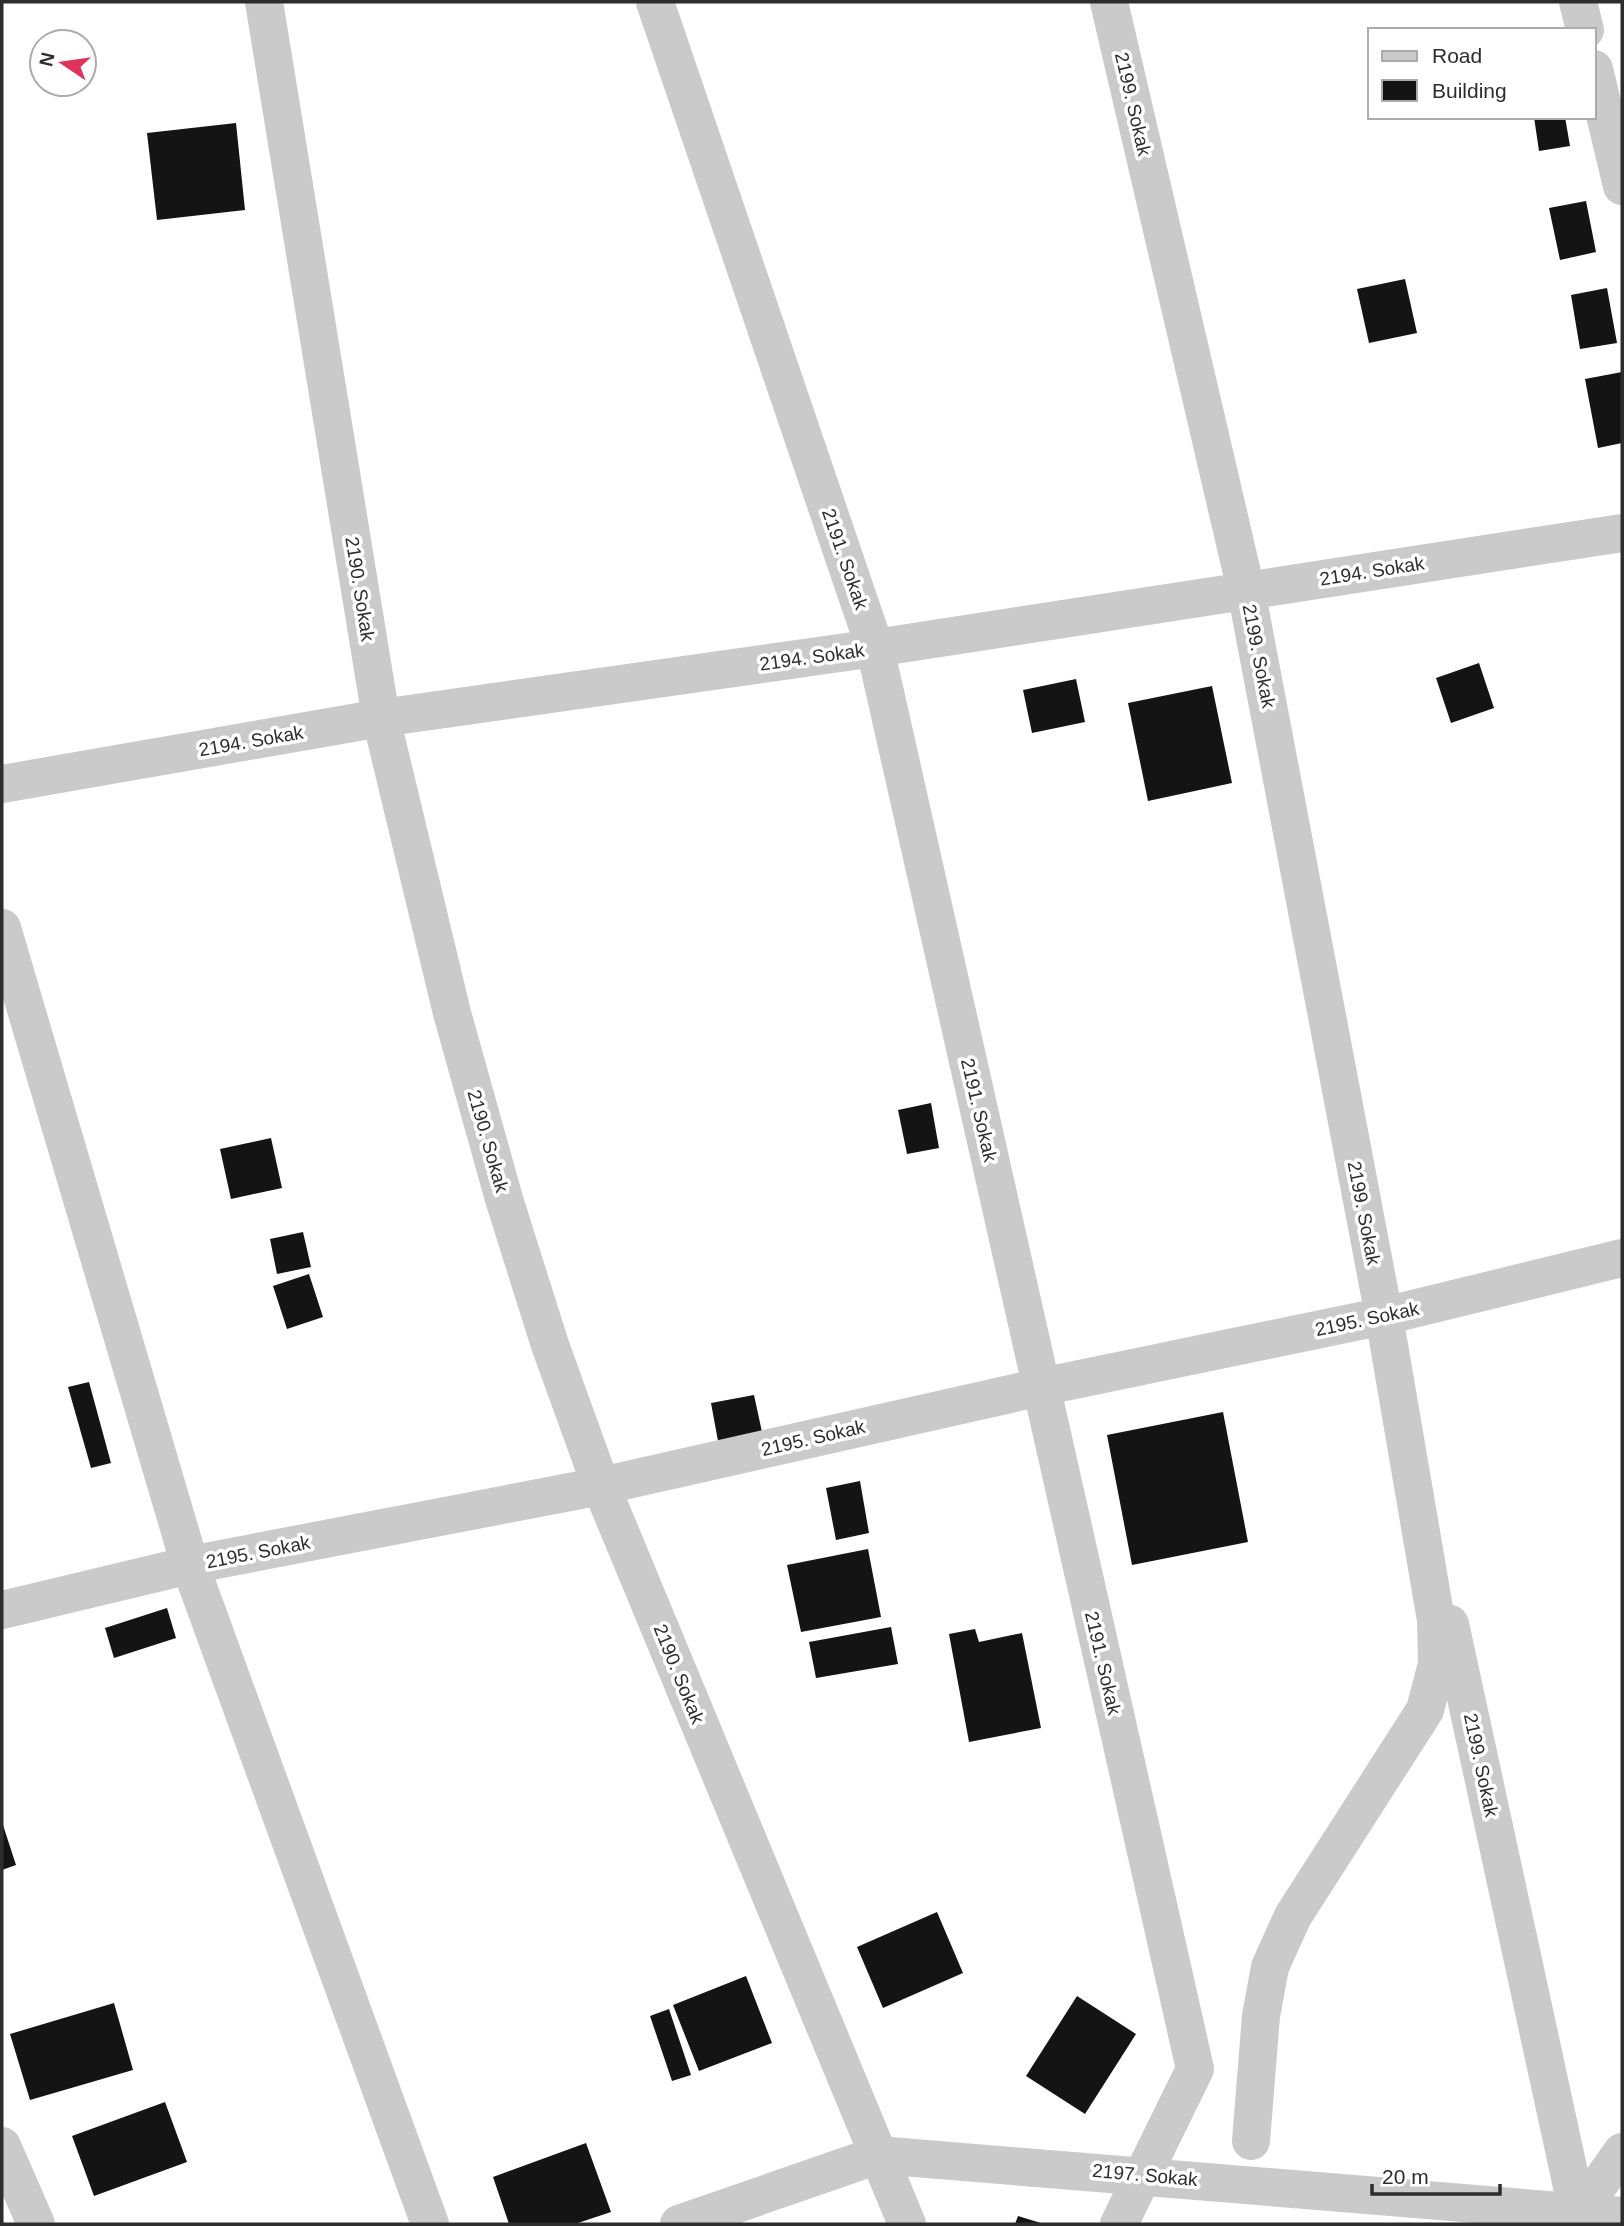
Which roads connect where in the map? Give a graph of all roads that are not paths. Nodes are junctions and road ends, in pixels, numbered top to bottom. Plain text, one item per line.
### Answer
1 (264, 2) edge
2 (655, 2) edge
3 (1109, 2) edge
4 (1578, 2) edge
5 (1584, 28) edge
6 (1596, 77) edge
7 (1622, 186) edge
8 (1622, 533) edge
9 (1246, 590) junction
10 (875, 648) junction
11 (381, 718) junction
12 (2, 784) edge
13 (2, 928) edge
14 (1622, 1258) edge
15 (1384, 1316) junction
16 (1041, 1387) junction
17 (601, 1486) junction
18 (190, 1565) junction
19 (2, 1610) edge
20 (1251, 2141) dead end
21 (2, 2146) edge
22 (1622, 2152) edge
23 (878, 2155) junction
24 (1144, 2175) junction
25 (1622, 2216) edge
26 (1577, 2219) edge
27 (36, 2224) edge
28 (430, 2224) edge
29 (679, 2224) edge
30 (907, 2224) edge
31 (1119, 2224) edge

1 - 11 street, 2190. Sokak
2 - 10 street, 2191. Sokak
3 - 9 street, 2199. Sokak
4 - 5 street
6 - 7 street
8 - 9 street, 2194. Sokak
9 - 10 street, 2194. Sokak
9 - 15 street, 2199. Sokak
10 - 11 street, 2194. Sokak
10 - 16 street, 2191. Sokak
11 - 12 street, 2194. Sokak
11 - 17 street, 2190. Sokak
13 - 18 street
14 - 15 street, 2195. Sokak
15 - 16 street, 2195. Sokak
15 - 20 street, 2199. Sokak
15 - 26 street, 2199. Sokak
16 - 17 street, 2195. Sokak
16 - 24 street, 2191. Sokak
17 - 18 street, 2195. Sokak
17 - 23 street, 2190. Sokak
18 - 19 street, 2195. Sokak
18 - 28 street
21 - 27 street
22 - 26 street
23 - 24 street, 2197. Sokak
23 - 29 street, 2197. Sokak
23 - 30 street, 2190. Sokak
24 - 26 street, 2197. Sokak
24 - 31 street, 2191. Sokak
25 - 26 street, 2197. Sokak

